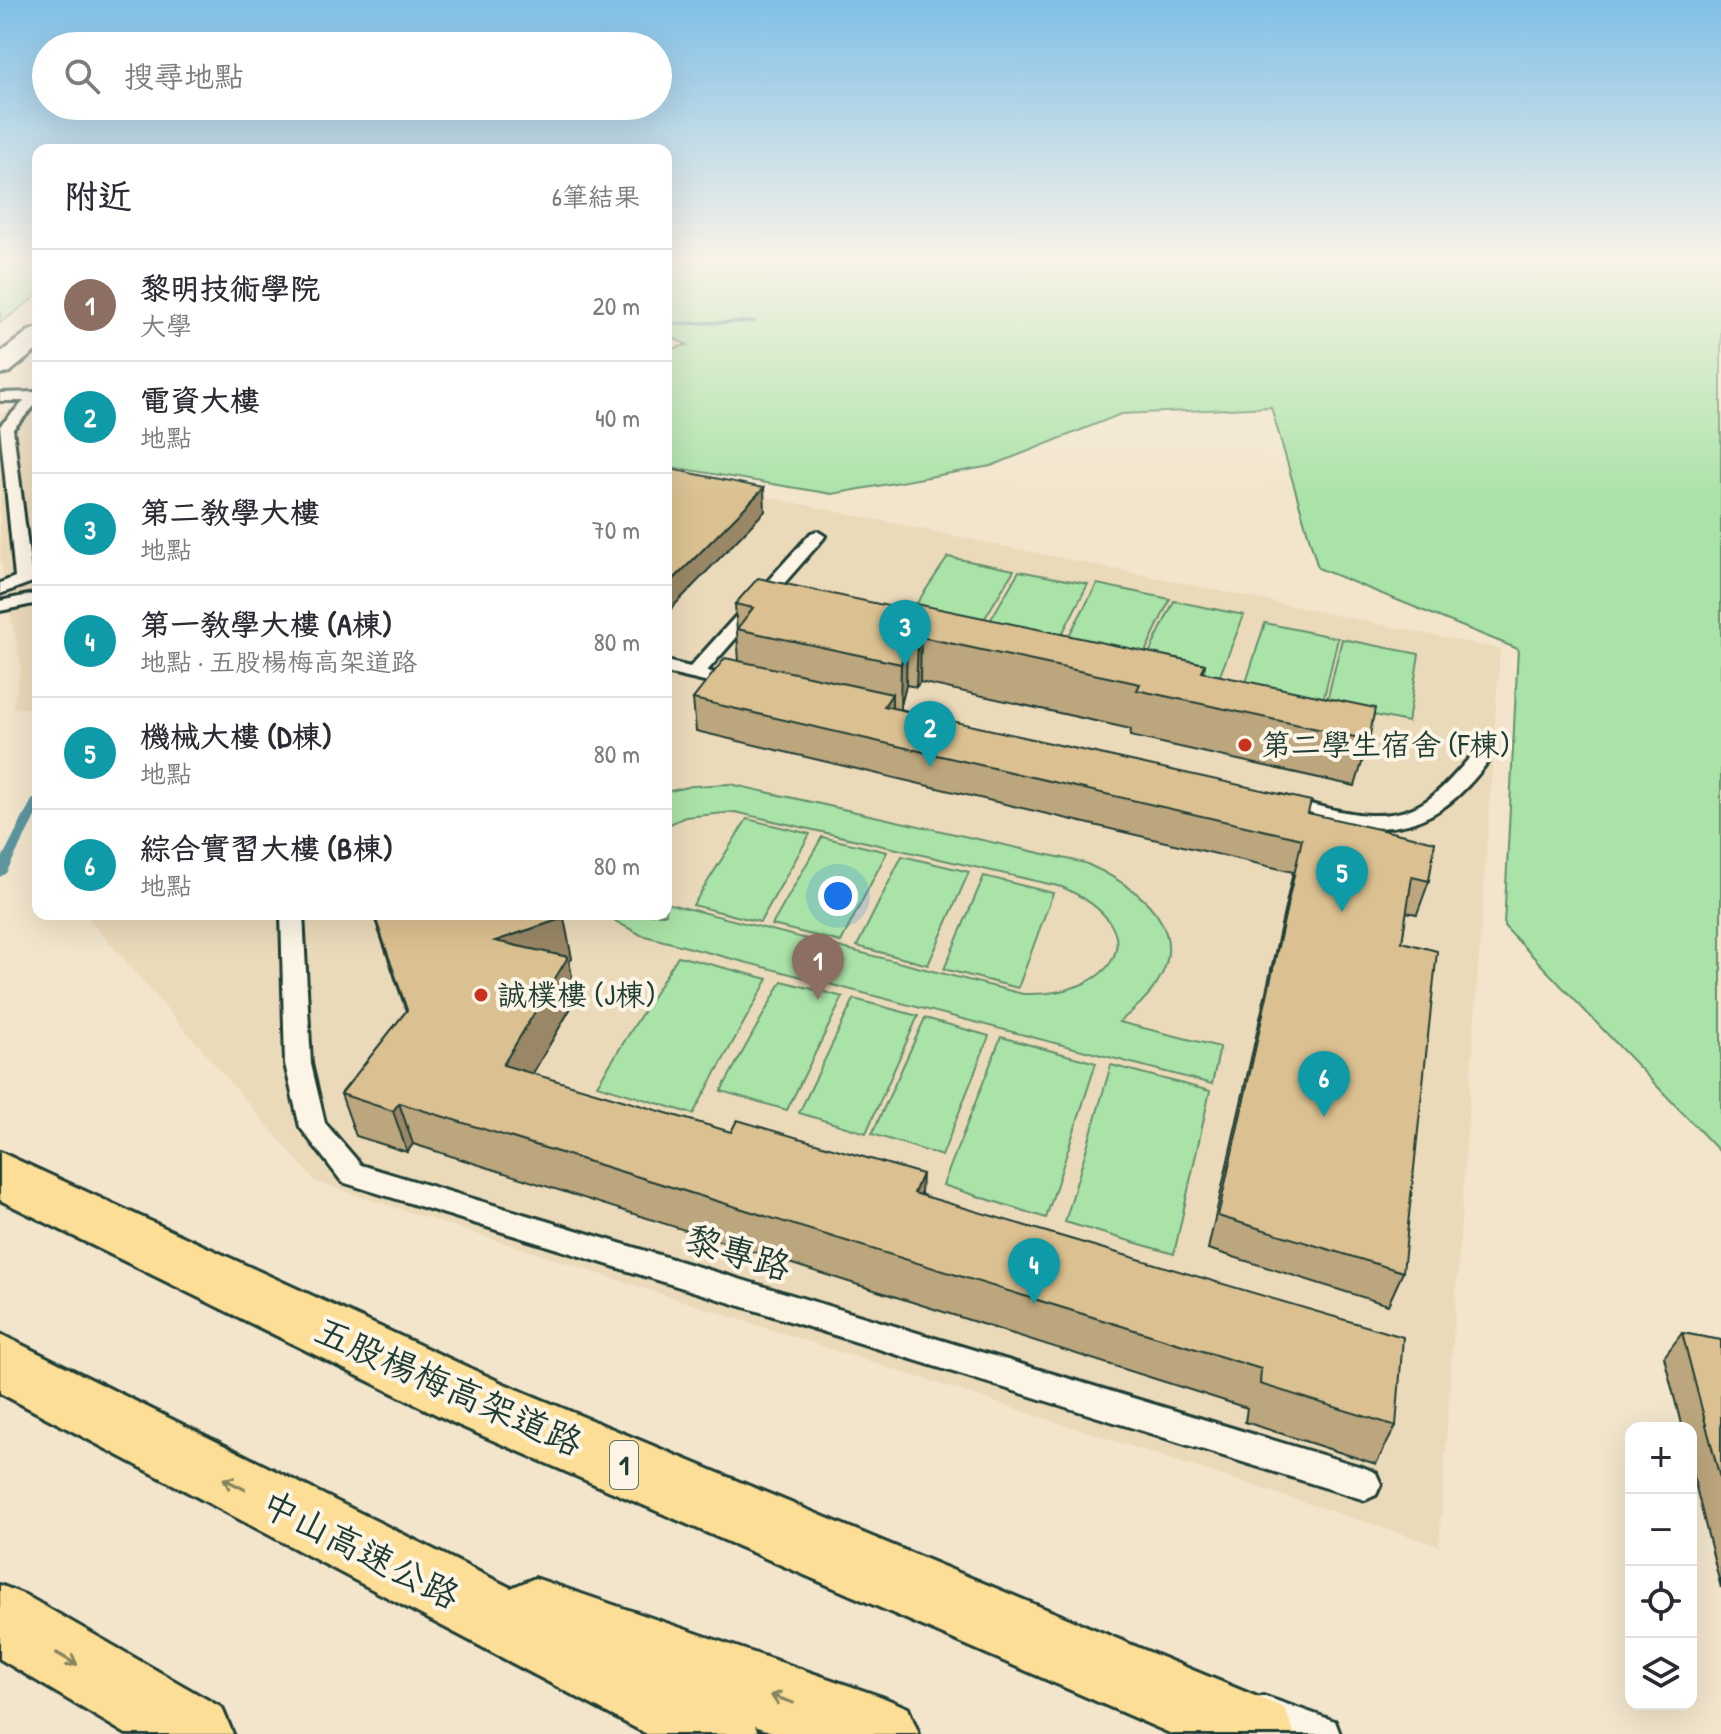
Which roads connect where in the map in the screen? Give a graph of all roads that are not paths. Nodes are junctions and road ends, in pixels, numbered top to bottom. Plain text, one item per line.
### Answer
1 (32, 341) edge
2 (0, 366) edge
3 (32, 396) edge
4 (0, 397) edge
5 (32, 401) edge
6 (817, 536) dead end
7 (31, 576) edge
8 (0, 589) edge
9 (32, 599) edge
10 (0, 606) edge
11 (672, 668) edge
12 (694, 674) junction
13 (756, 687) edge
14 (1482, 756) dead end
15 (1264, 799) edge
16 (292, 920) edge
17 (0, 1162) edge
18 (0, 1175) edge
19 (0, 1362) edge
20 (1365, 1484) dead end
21 (378, 1558) junction
22 (0, 1620) edge
23 (196, 1734) edge
24 (722, 1734) edge
25 (882, 1734) edge
26 (1258, 1734) edge
27 (1322, 1734) edge

1 - 2 main road
3 - 4 lane
5 - 7 lane
6 - 12 lane
7 - 8 lane
9 - 10 lane
11 - 12 lane
12 - 13 lane
14 - 15 lane
16 - 20 lane, 黎專路
17 - 27 lane
18 - 26 highway, 五股楊梅高架道路 / 1
21 -> 19 highway, 中山高速公路
21 - 24 highway, 中山高速公路
25 -> 21 highway
22 -> 23 highway

